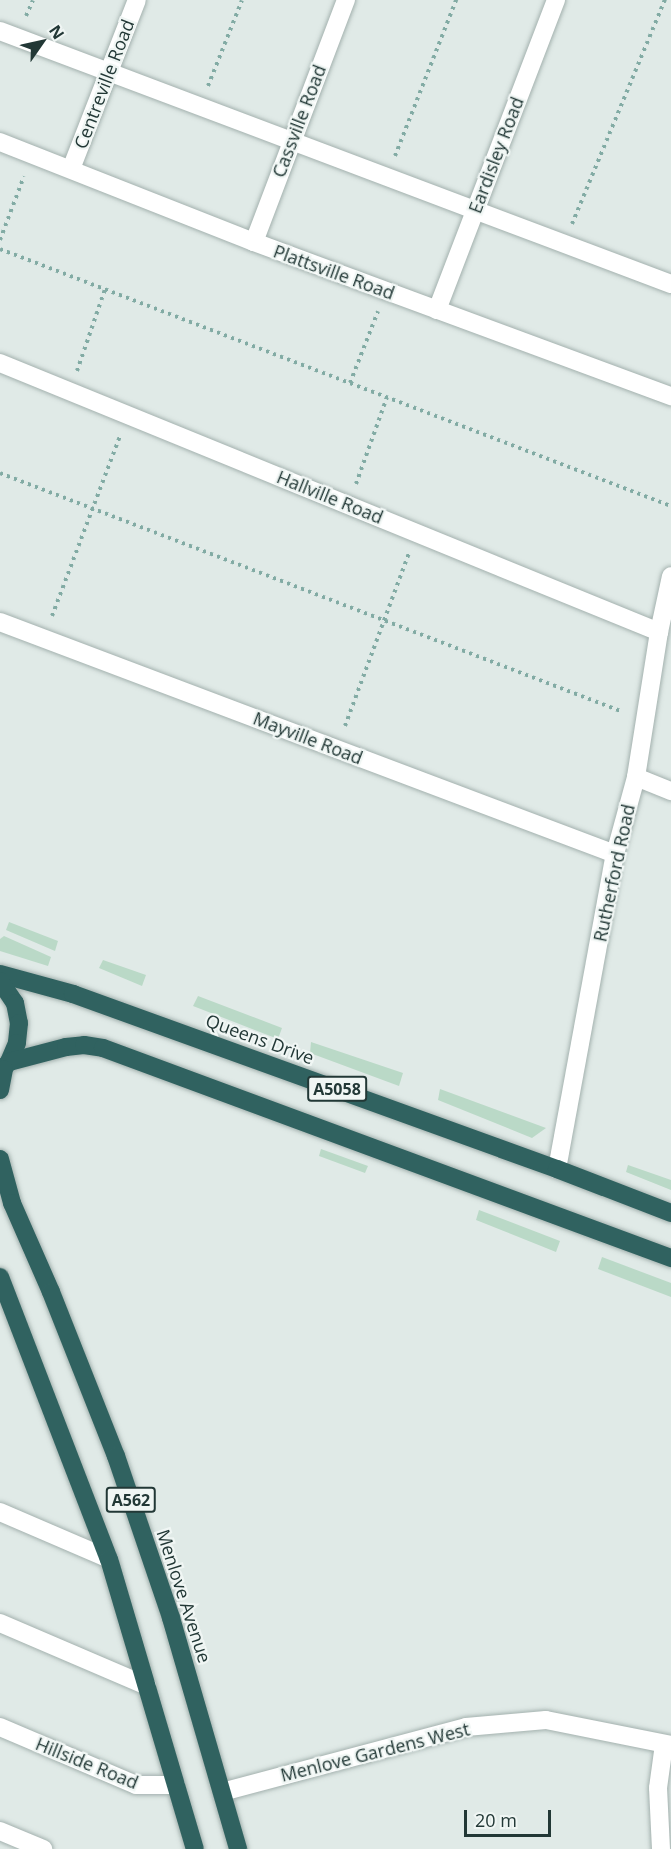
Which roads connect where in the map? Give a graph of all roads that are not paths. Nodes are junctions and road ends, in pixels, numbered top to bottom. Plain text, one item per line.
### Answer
1 (136, 0) edge
2 (346, 0) edge
3 (556, 0) edge
4 (0, 31) edge
5 (108, 72) junction
6 (290, 141) junction
7 (0, 142) edge
8 (71, 169) junction
9 (474, 209) junction
10 (254, 242) junction
11 (671, 284) edge
12 (437, 310) junction
13 (0, 363) edge
14 (671, 396) edge
15 (671, 576) edge
16 (0, 622) edge
17 (659, 632) junction
18 (636, 777) junction
19 (671, 791) edge
20 (615, 854) junction
21 (0, 974) edge
22 (0, 981) edge
23 (4, 1068) edge
24 (0, 1090) edge
25 (0, 1159) edge
26 (557, 1169) junction
27 (671, 1213) edge
28 (671, 1258) edge
29 (0, 1278) edge
30 (4, 1293) edge
31 (0, 1512) edge
32 (109, 1559) junction
33 (0, 1623) edge
34 (147, 1686) junction
35 (0, 1727) edge
36 (667, 1744) edge
37 (176, 1785) junction
38 (222, 1791) junction
39 (0, 1831) edge
40 (43, 1849) edge
41 (195, 1849) edge
42 (238, 1849) edge
43 (661, 1849) edge

1 - 5 street, Centreville Road
2 - 6 street, Cassville Road
3 - 9 street, Eardisley Road
4 - 5 street
5 - 6 street
5 - 8 street, Centreville Road
6 - 9 street
6 - 10 street, Cassville Road
7 - 8 street, Plattsville Road
8 - 10 street, Plattsville Road
9 - 11 street
9 - 12 street, Eardisley Road
10 - 12 street, Plattsville Road
12 - 14 street, Plattsville Road
13 - 17 street, Hallville Road
15 - 17 street, Rutherford Road
16 - 20 street, Mayville Road
17 - 18 street, Rutherford Road
18 - 19 street
18 - 20 street, Rutherford Road
20 - 26 street, Rutherford Road
21 - 26 highway, Queens Drive / A5058
22 - 23 highway
23 - 24 highway
23 - 28 highway, A5058
25 - 38 highway, Menlove Avenue / A562
26 - 27 highway, Queens Drive / A5058
29 - 30 highway, A562
30 - 32 highway, A562
31 - 32 street
32 - 34 highway, A562
33 - 34 street
34 - 37 highway, A562
35 - 37 street, Hillside Road
36 - 38 street, Menlove Gardens West
36 - 43 street
37 - 41 highway, A562
38 - 42 highway, Menlove Avenue / A562
39 - 40 street

